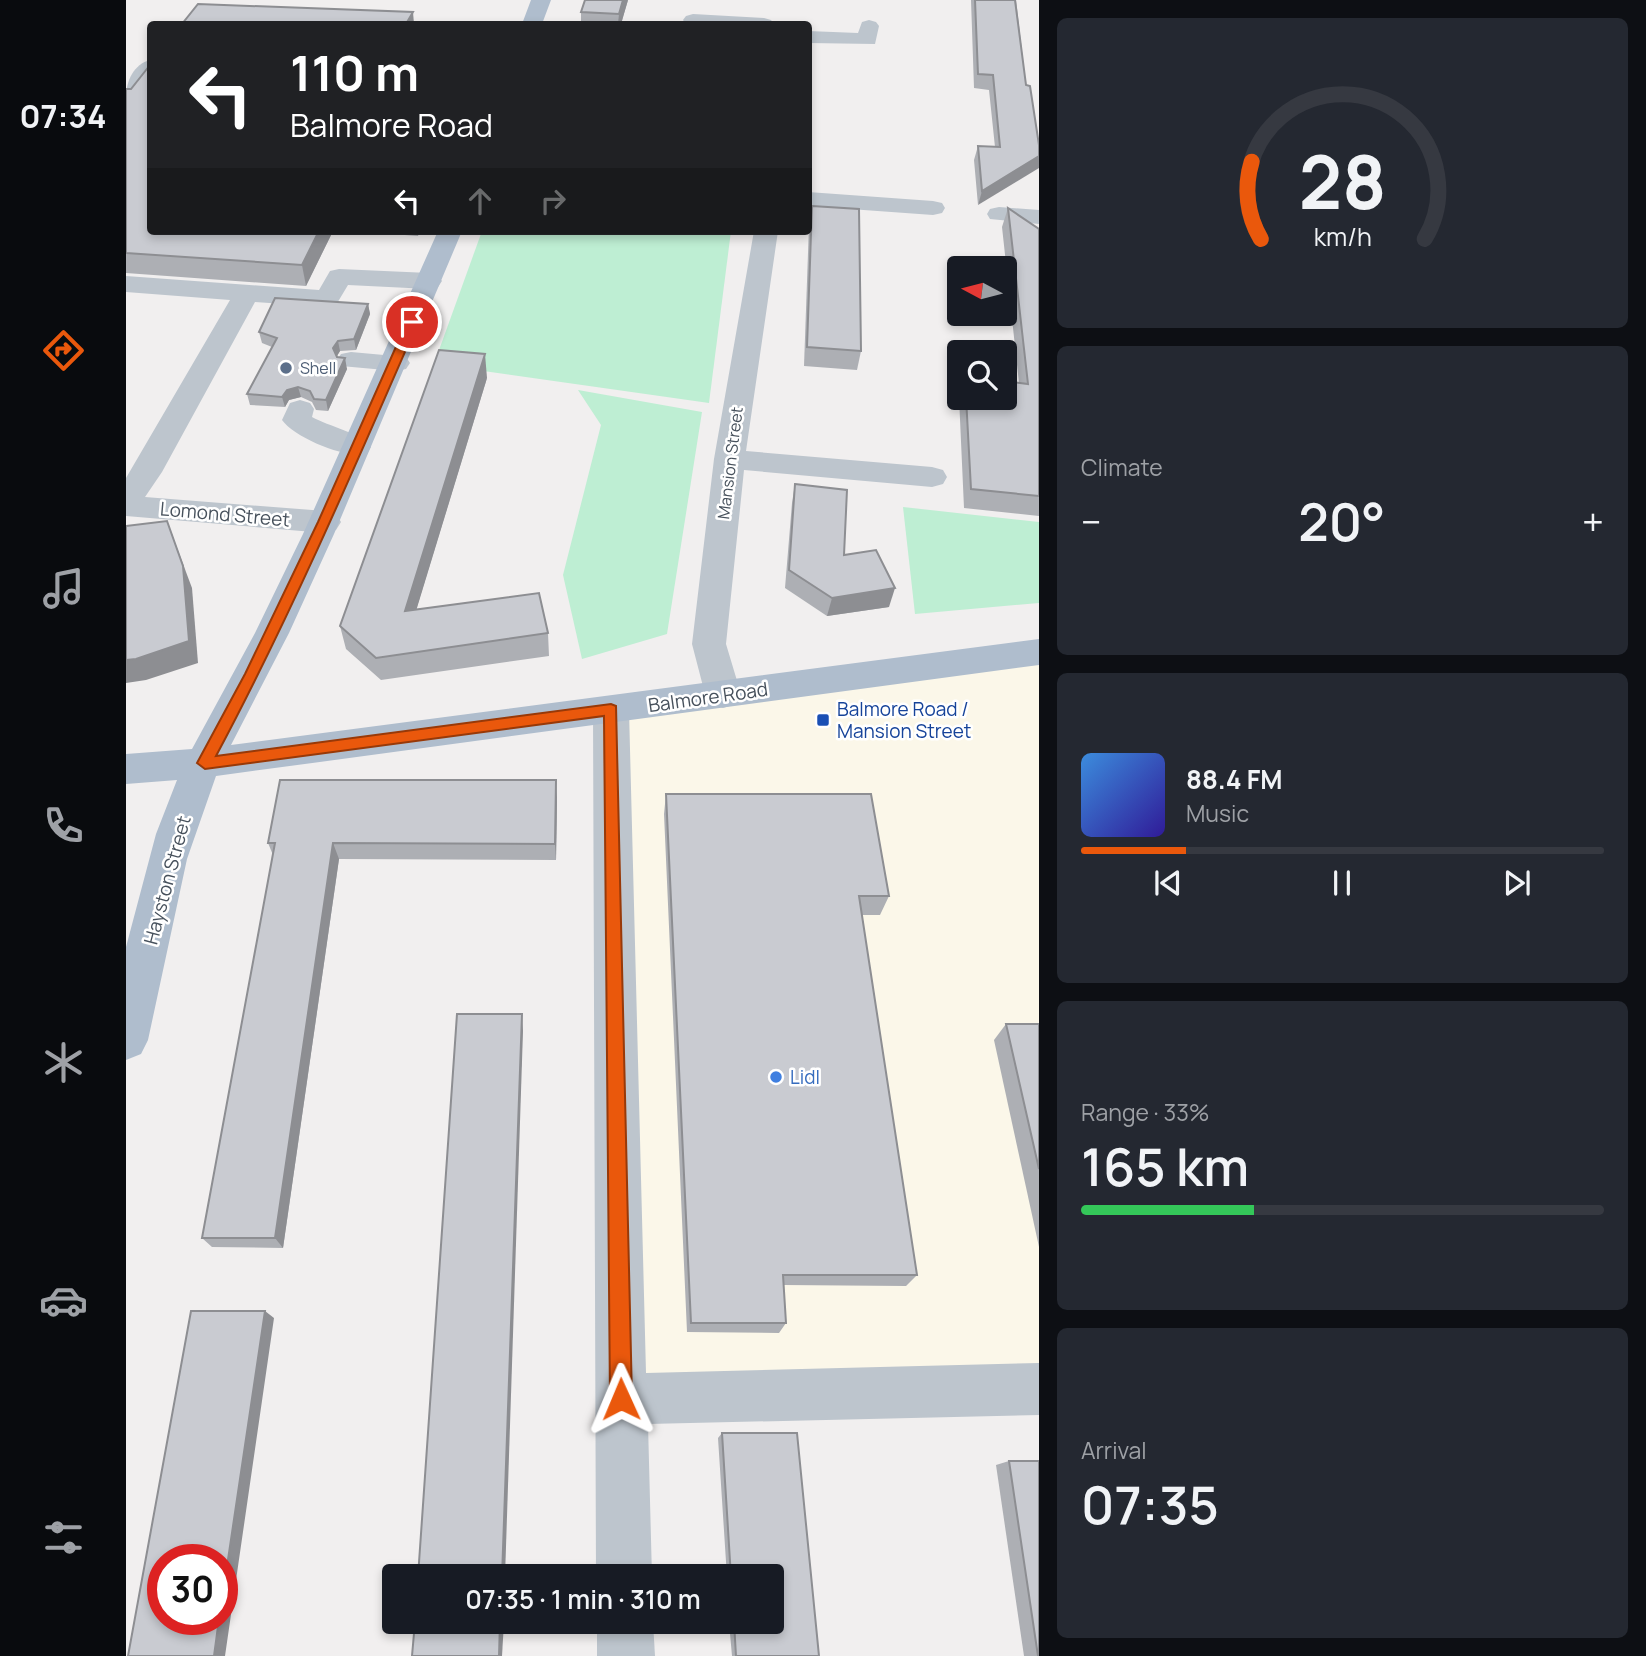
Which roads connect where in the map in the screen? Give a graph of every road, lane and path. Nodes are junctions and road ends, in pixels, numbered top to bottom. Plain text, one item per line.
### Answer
1 (541, 0) edge
2 (693, 20) dead end
3 (533, 21) edge
4 (711, 21) edge
5 (869, 26) dead end
6 (812, 37) edge
7 (147, 70) edge
8 (126, 90) edge
9 (812, 199) edge
10 (933, 208) dead end
11 (999, 214) dead end
12 (1039, 218) edge
13 (448, 235) edge
14 (765, 235) edge
15 (429, 281) junction
16 (126, 284) edge
17 (247, 293) junction
18 (351, 360) dead end
19 (396, 363) junction
20 (300, 409) dead end
21 (356, 447) junction
22 (729, 459) junction
23 (932, 477) dead end
24 (126, 500) edge
25 (126, 506) edge
26 (325, 522) junction
27 (1039, 652) edge
28 (723, 694) junction
29 (611, 710) junction
30 (205, 763) junction
31 (126, 769) edge
32 (126, 1040) edge
33 (1039, 1389) edge
34 (621, 1399) junction
35 (624, 1564) edge
36 (625, 1634) edge
37 (626, 1656) edge

1 - 3 main road
2 - 4 street
5 - 6 street
7 - 8 street
9 - 10 street
11 - 12 street
13 - 15 main road, Hayston Street
14 - 22 street, Mansion Street
15 - 17 street
15 - 19 main road, Hayston Street
16 - 17 street
17 - 24 street
18 - 19 street
19 - 21 main road, Hayston Street
20 - 21 street
21 - 26 main road, Hayston Street
22 - 23 street
22 - 28 street, Mansion Street
25 - 26 street, Lomond Street
26 - 30 main road, Hayston Street
27 - 28 main road, Balmore Road
28 - 29 main road, Balmore Road
29 - 30 main road, Balmore Road
29 - 34 street
30 - 31 main road, Balmore Road
30 - 32 main road, Hayston Street
33 - 34 street
34 - 35 street
36 - 37 street

